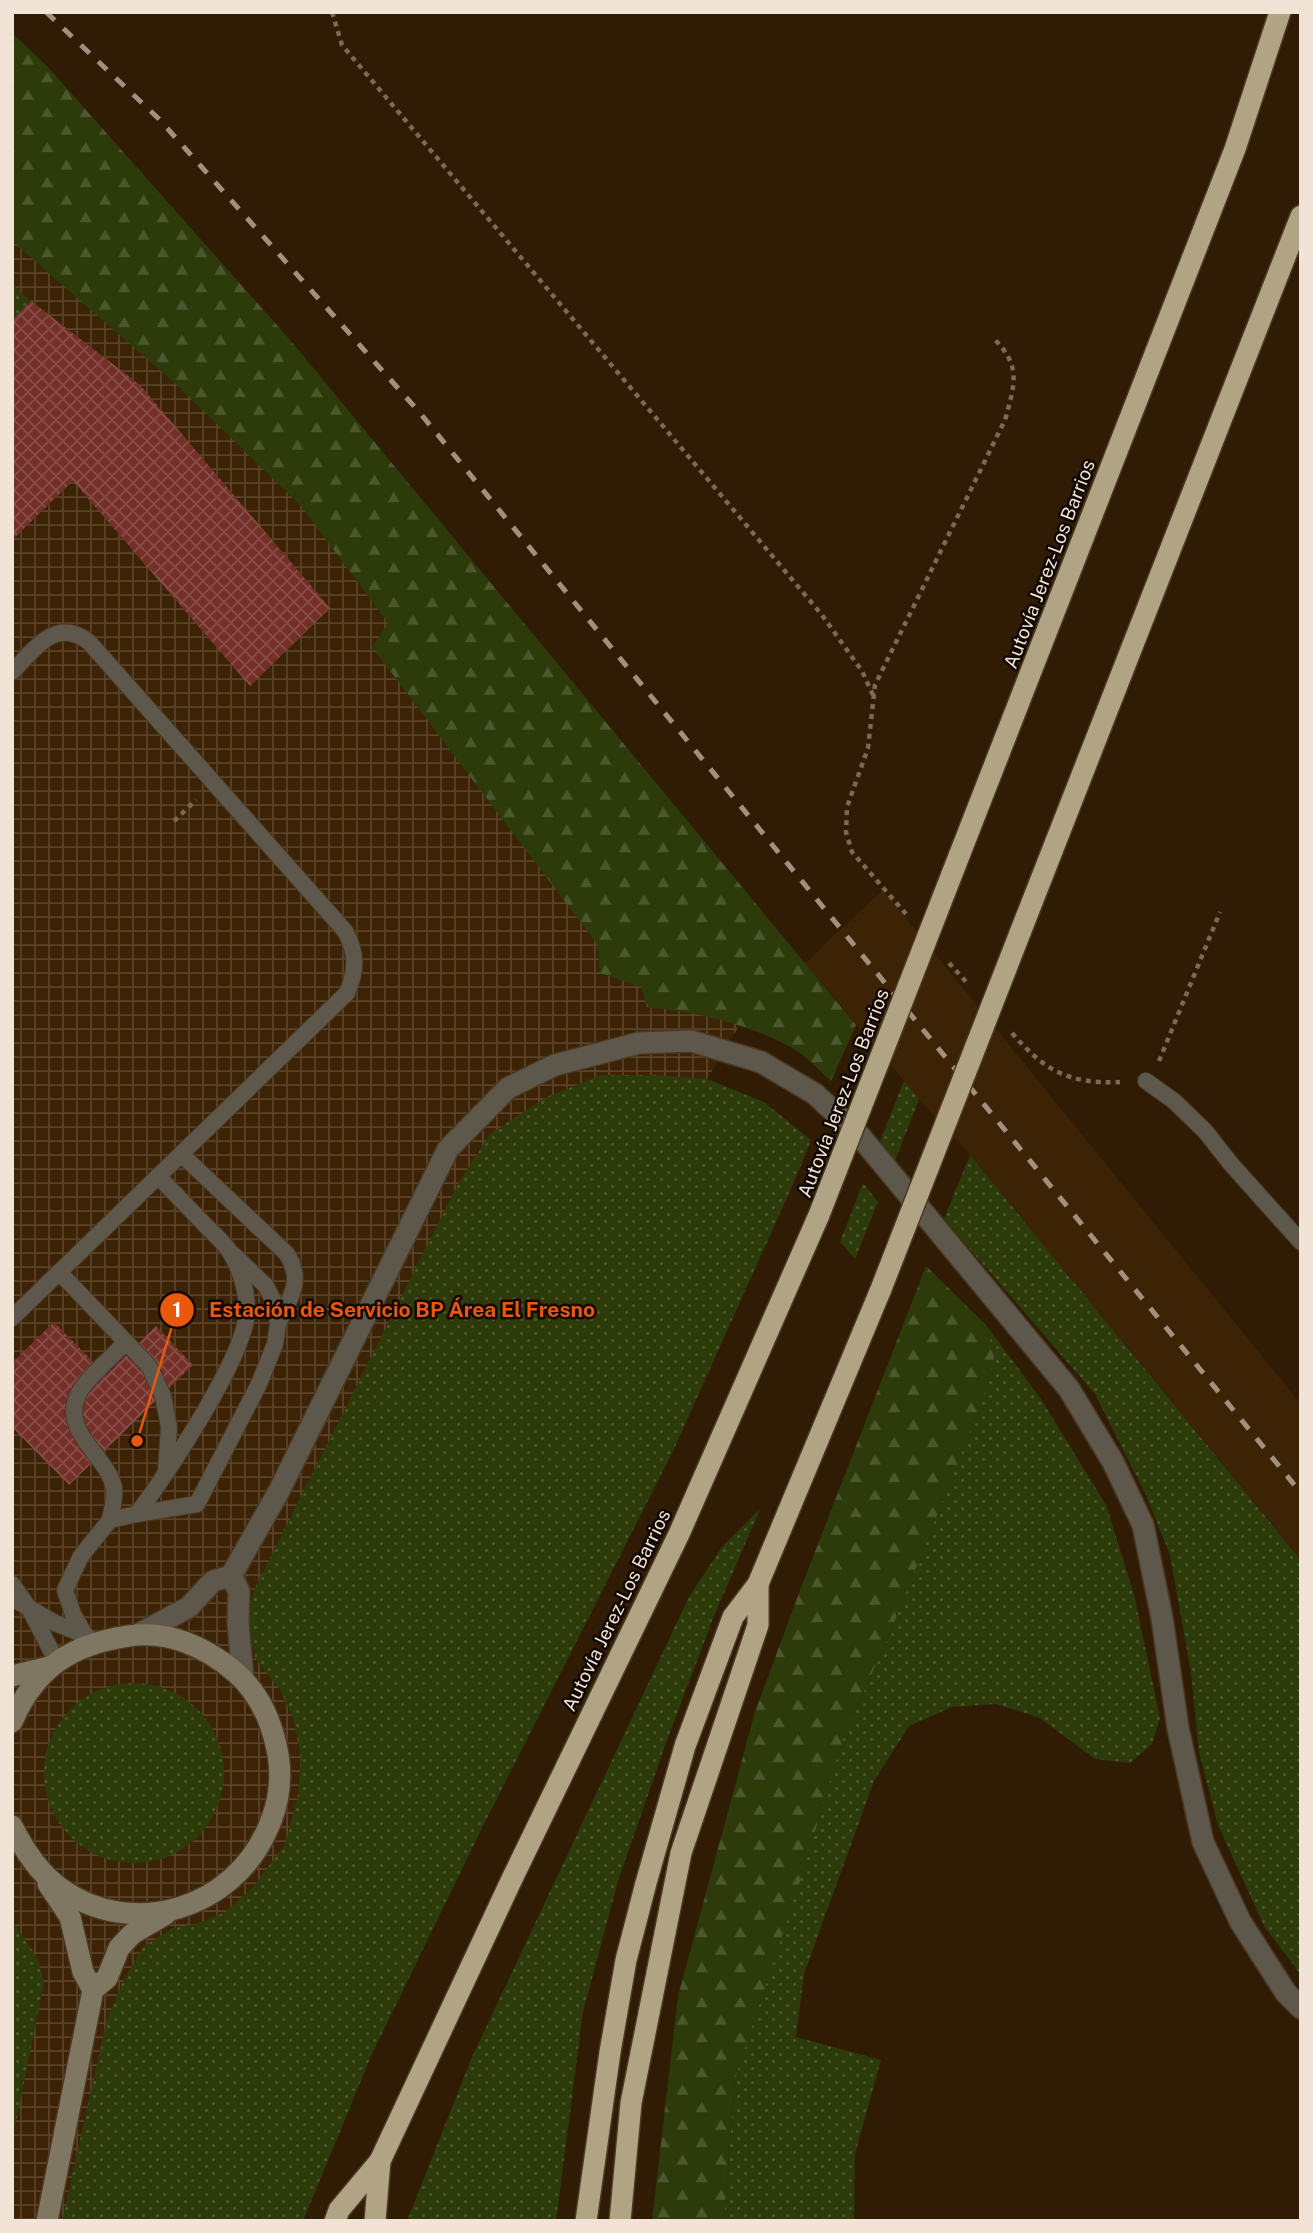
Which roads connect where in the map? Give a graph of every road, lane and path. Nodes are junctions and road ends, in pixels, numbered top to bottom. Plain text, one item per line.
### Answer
1 (332, 12) edge
2 (1280, 12) edge
3 (1301, 216) edge
4 (12, 672) edge
5 (874, 695) dead end
6 (1146, 1081) dead end
7 (181, 1154) junction
8 (158, 1176) junction
9 (1301, 1242) edge
10 (227, 1249) junction
11 (59, 1272) junction
12 (12, 1318) edge
13 (278, 1324) junction
14 (126, 1342) junction
15 (165, 1476) junction
16 (137, 1514) junction
17 (110, 1520) junction
18 (231, 1576) junction
19 (12, 1584) edge
20 (758, 1584) junction
21 (12, 1598) edge
22 (29, 1608) junction
23 (139, 1634) junction
24 (92, 1637) junction
25 (54, 1664) junction
26 (12, 1676) edge
27 (243, 1679) junction
28 (12, 1722) edge
29 (12, 1826) edge
30 (39, 1868) junction
31 (172, 1910) junction
32 (93, 1990) junction
33 (1301, 2008) edge
34 (380, 2161) junction
35 (47, 2221) edge
36 (335, 2221) edge
37 (376, 2221) edge
38 (586, 2221) edge
39 (620, 2221) edge

1 - 5 path
2 - 34 highway, Autovía Jerez-Los Barrios, bridge
3 - 20 highway, bridge
4 - 7 lane
6 - 9 lane
7 - 8 lane
7 - 13 lane
8 - 10 lane
8 - 11 lane
10 - 13 lane
10 - 15 lane
11 - 12 lane
11 - 14 lane
13 - 16 lane
14 - 15 lane
14 - 17 lane
15 - 16 lane
16 - 17 lane
17 - 24 lane
18 - 23 street
18 - 27 street
18 - 33 street
19 - 22 lane
20 - 38 highway
20 - 39 highway
21 - 22 lane
22 - 24 lane
22 - 25 lane
23 - 24 street
23 - 27 street
24 - 25 street
25 - 26 street
25 - 28 street
27 - 31 street
29 - 30 street
30 - 31 street
30 - 32 street
31 - 32 street
32 - 35 street
34 - 36 highway
34 - 37 highway

